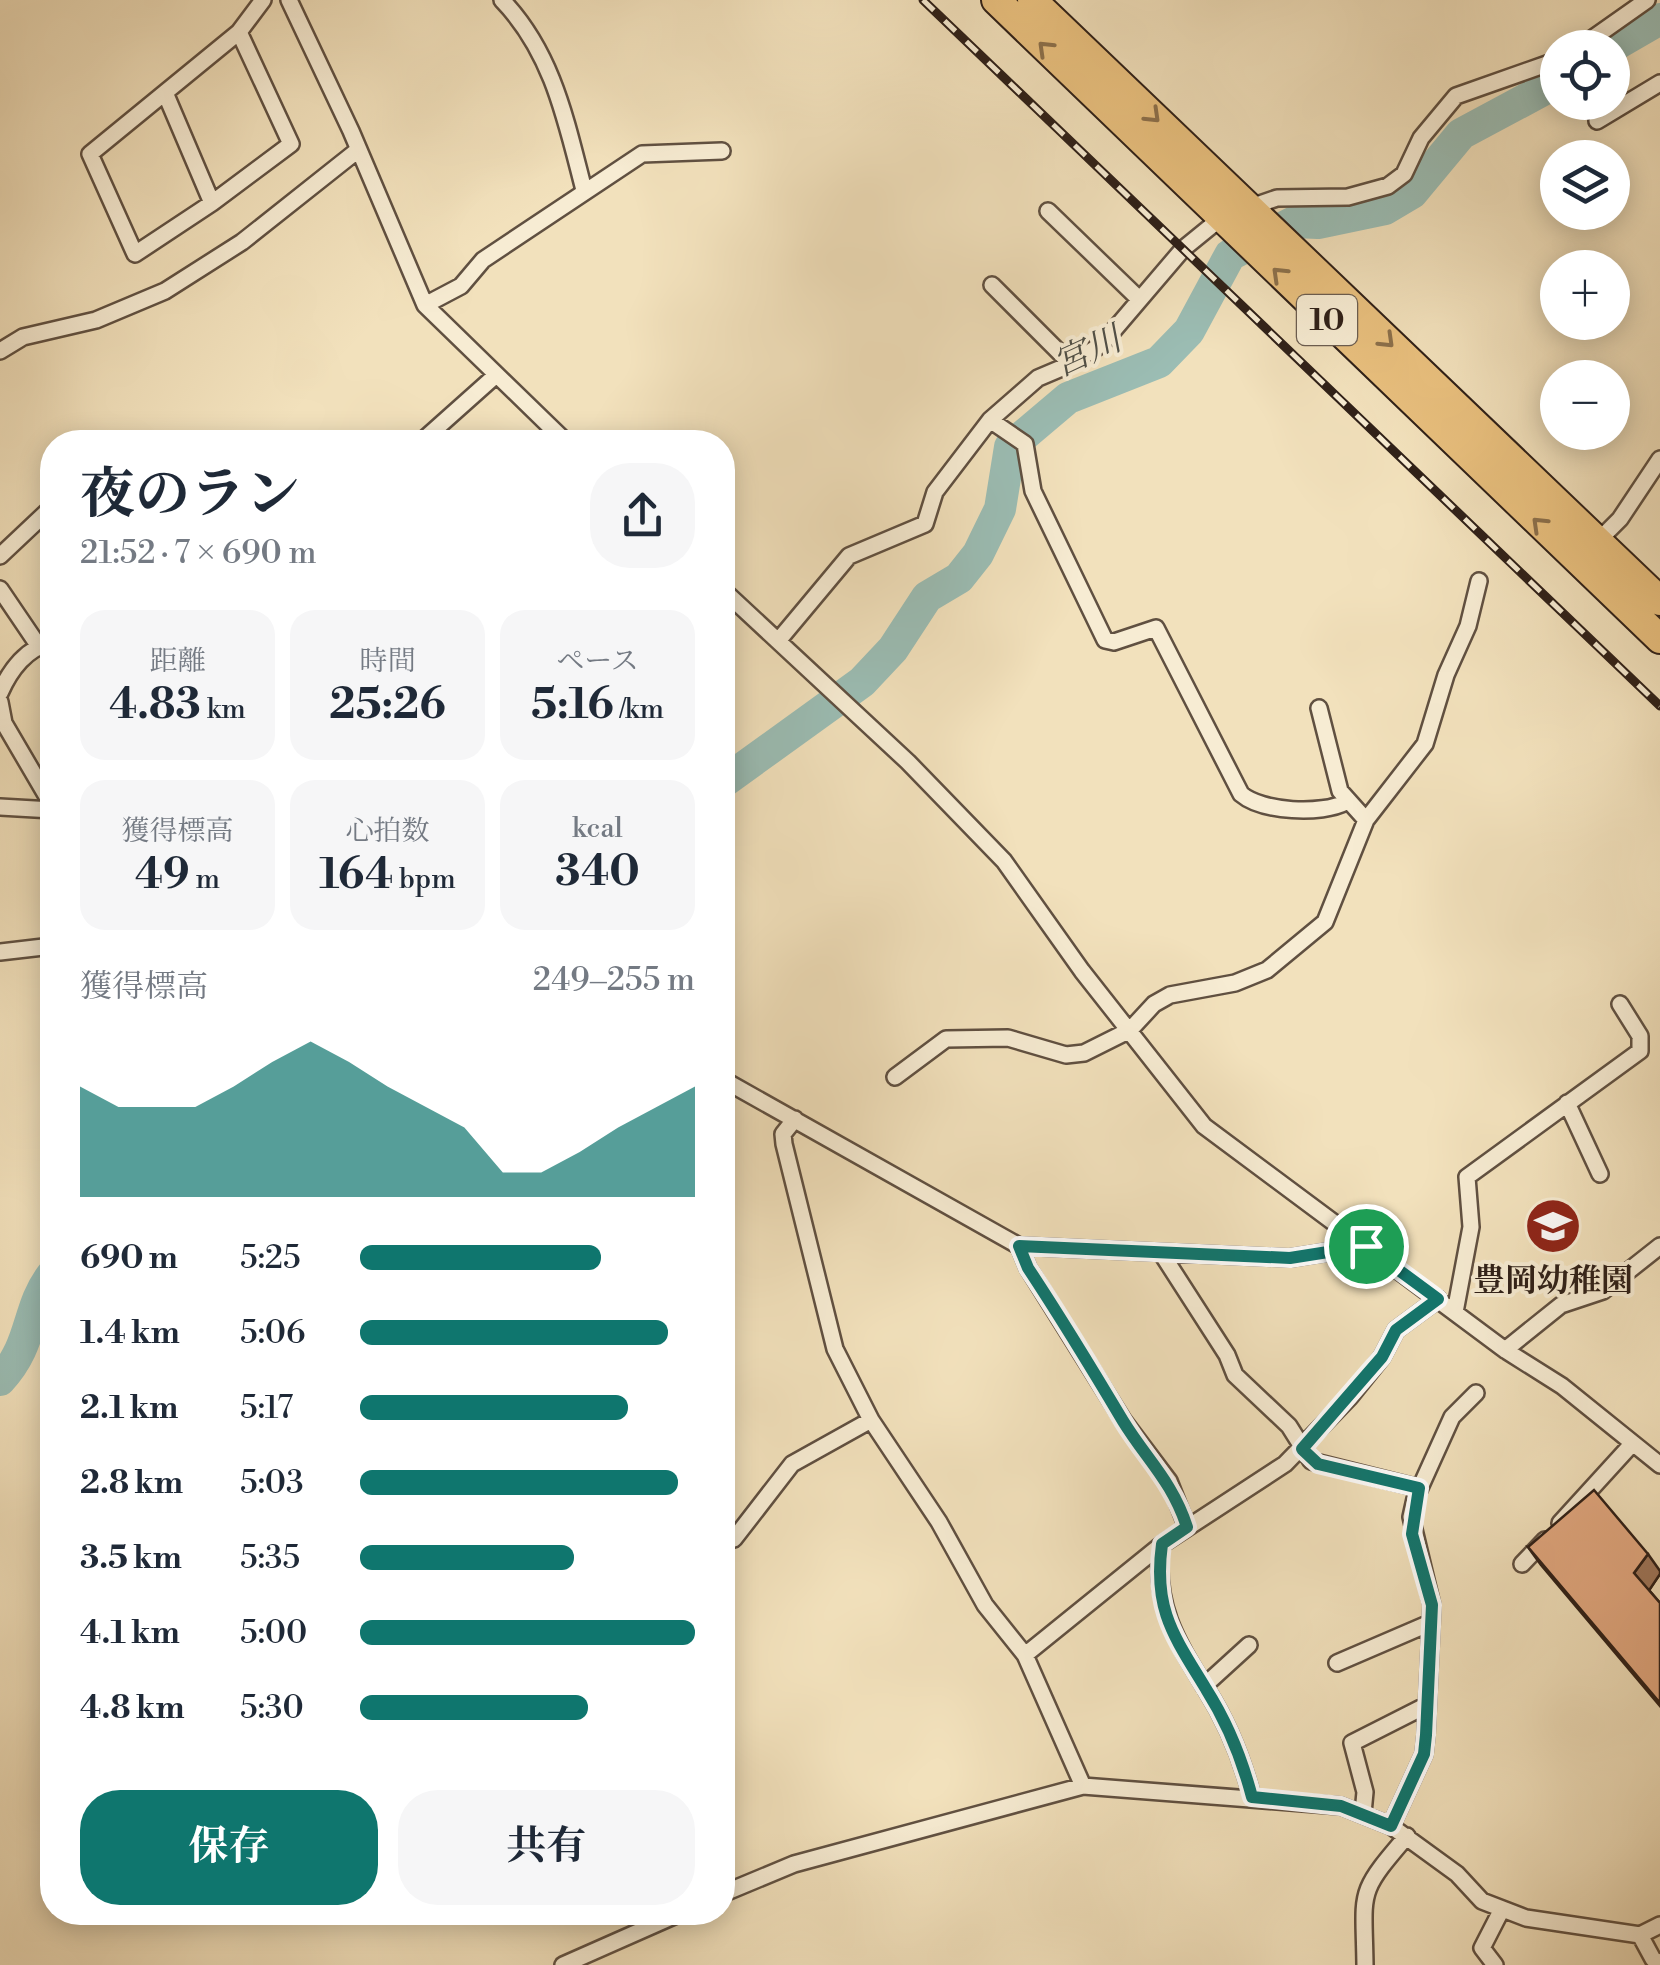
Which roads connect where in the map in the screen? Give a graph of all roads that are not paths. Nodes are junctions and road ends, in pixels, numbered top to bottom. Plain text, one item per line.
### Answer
1 (264, 0) edge
2 (289, 0) edge
3 (502, 0) edge
4 (996, 0) edge
5 (1032, 0) edge
6 (1647, 0) edge
7 (1604, 30) edge
8 (239, 32) junction
9 (1540, 66) edge
10 (1660, 83) edge
11 (166, 96) junction
12 (1597, 121) dead end
13 (358, 150) junction
14 (722, 151) dead end
15 (584, 190) junction
16 (212, 203) junction
17 (1248, 208) junction
18 (1048, 212) dead end
19 (1218, 216) junction
20 (992, 285) dead end
21 (1138, 298) junction
22 (425, 305) junction
23 (0, 351) edge
24 (1072, 364) junction
25 (495, 376) junction
26 (990, 420) junction
27 (434, 430) edge
28 (553, 430) edge
29 (1660, 459) edge
30 (40, 518) edge
31 (1588, 552) junction
32 (0, 556) edge
33 (1479, 581) dead end
34 (0, 589) edge
35 (735, 601) edge
36 (1660, 601) edge
37 (40, 638) edge
38 (1660, 639) edge
39 (778, 641) junction
40 (40, 648) edge
41 (0, 693) edge
42 (0, 702) edge
43 (1319, 708) dead end
44 (40, 787) edge
45 (1346, 802) junction
46 (0, 807) edge
47 (40, 808) edge
48 (1366, 820) junction
49 (40, 947) edge
50 (0, 952) edge
51 (1620, 1004) dead end
52 (1130, 1030) junction
53 (895, 1077) dead end
54 (735, 1086) edge
55 (1567, 1103) junction
56 (794, 1119) junction
57 (1600, 1174) dead end
58 (1019, 1246) junction
59 (1366, 1246) junction
60 (1660, 1246) edge
61 (1162, 1254) junction
62 (1438, 1299) junction
63 (1455, 1312) junction
64 (1505, 1350) junction
65 (1476, 1394) dead end
66 (871, 1420) junction
67 (1632, 1444) junction
68 (1302, 1449) junction
69 (1660, 1465) edge
70 (1419, 1488) junction
71 (1187, 1527) junction
72 (735, 1539) edge
73 (1162, 1544) junction
74 (1522, 1564) dead end
75 (1430, 1624) junction
76 (1249, 1645) dead end
77 (1024, 1655) junction
78 (1337, 1663) dead end
79 (1204, 1686) junction
80 (1427, 1705) junction
81 (1082, 1786) junction
82 (1252, 1797) junction
83 (1364, 1814) junction
84 (1391, 1826) junction
85 (1407, 1836) junction
86 (735, 1889) edge
87 (1502, 1908) junction
88 (653, 1925) edge
89 (1660, 1926) edge
90 (1640, 1935) junction
91 (1660, 1963) edge
92 (563, 1965) edge
93 (1365, 1965) edge
94 (1495, 1965) edge

1 - 8 street
2 - 13 street
3 - 15 street
19 -> 4 highway, 10
5 -> 17 highway, 10
6 - 7 street
8 - 11 street
8 - 16 street
9 - 17 street
10 - 12 street
11 - 16 street
11 - 16 street
13 - 22 street
13 - 23 street
14 - 15 street
15 - 22 street
17 - 19 street
17 -> 31 highway, 10
18 - 21 street
19 - 21 street
31 -> 19 highway, 10
20 - 24 street
21 - 24 street
22 - 25 street
24 - 26 street
25 - 27 street
25 - 28 street
26 - 39 street
26 - 45 street
29 - 31 street
30 - 32 street
31 - 36 highway, 10
31 - 38 highway, 10
33 - 48 street
34 - 37 street
35 - 39 street
39 - 52 street
40 - 41 street
42 - 44 street
43 - 45 street
45 - 48 street
46 - 47 street
48 - 52 street
49 - 50 street
51 - 55 street
52 - 53 street
52 - 59 street
54 - 56 street
55 - 57 street
55 - 63 street
56 - 58 street
56 - 66 street
58 - 61 street
58 - 71 street
59 - 61 street
59 - 62 street
60 - 64 street
61 - 68 street
62 - 63 street
62 - 68 street
63 - 64 street
64 - 67 street
65 - 70 street
66 - 72 street
66 - 77 street
67 - 69 street
67 - 74 street
68 - 70 street
68 - 71 street
70 - 75 street
71 - 73 street
73 - 77 street
73 - 79 street
75 - 78 street
75 - 80 street
76 - 79 street
77 - 81 street
79 - 82 street
80 - 83 street
80 - 84 street
81 - 82 street
81 - 86 street
82 - 83 street
83 - 84 street
84 - 85 street
85 - 87 street
85 - 93 street
87 - 90 street
87 - 94 street
88 - 92 street
89 - 90 street
90 - 91 street

